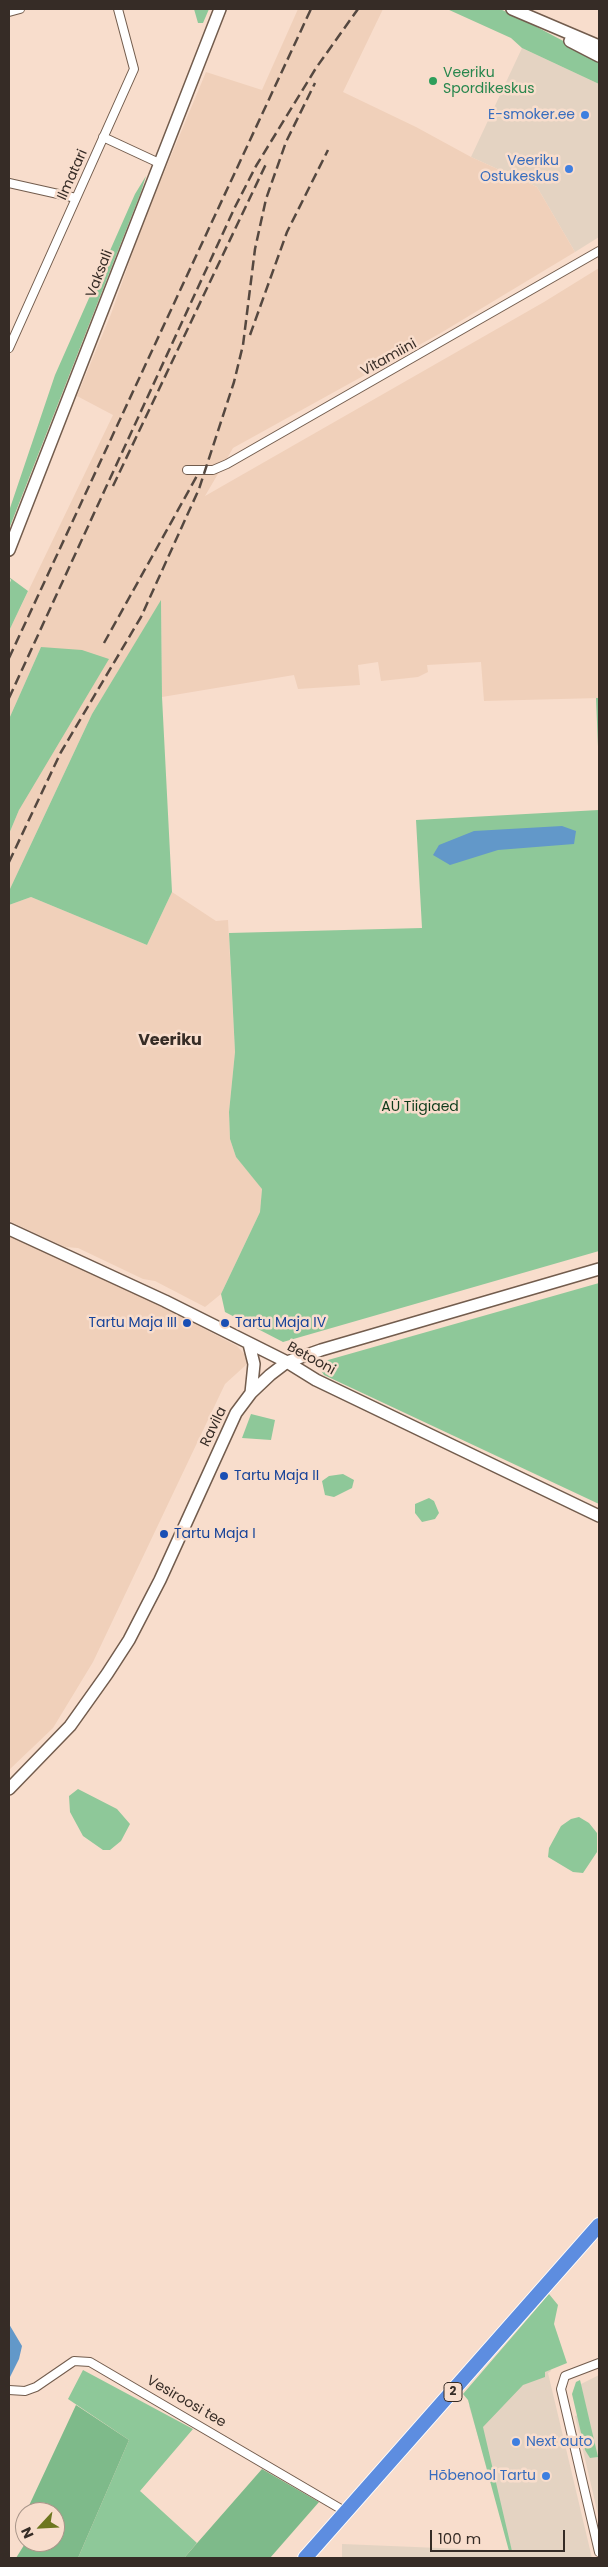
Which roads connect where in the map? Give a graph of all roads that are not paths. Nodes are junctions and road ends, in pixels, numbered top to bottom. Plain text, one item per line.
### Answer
1 (20, 9) edge
2 (118, 9) edge
3 (220, 9) edge
4 (512, 9) edge
5 (9, 12) edge
6 (539, 21) junction
7 (599, 46) edge
8 (599, 56) edge
9 (103, 137) junction
10 (159, 163) junction
11 (9, 183) edge
12 (76, 198) junction
13 (599, 251) edge
14 (9, 348) edge
15 (187, 470) dead end
16 (9, 550) edge
17 (9, 1229) edge
18 (599, 1269) edge
19 (249, 1344) junction
20 (287, 1362) junction
21 (251, 1393) junction
22 (599, 1516) edge
23 (9, 1788) edge
24 (599, 2225) edge
25 (599, 2362) edge
26 (9, 2390) edge
27 (346, 2512) junction
28 (599, 2552) edge
29 (305, 2558) edge

1 - 5 street
2 - 9 street, Ilmatari
3 - 10 street, Vaksali
4 - 6 street
6 - 7 street
6 - 8 street
9 - 10 street
9 - 12 street, Ilmatari
10 - 16 street, Vaksali
11 - 12 street
12 - 14 street, Ilmatari
13 - 15 street, Vitamiini
17 - 19 street, Betooni
18 - 20 street, Ravila
19 - 20 street, Betooni
19 - 21 street
20 - 21 street, Ravila
20 - 22 street, Betooni
21 - 23 street, Ravila
24 - 27 highway, 2
25 - 28 street
26 - 27 street, Vesiroosi tee
27 - 29 highway, 2

